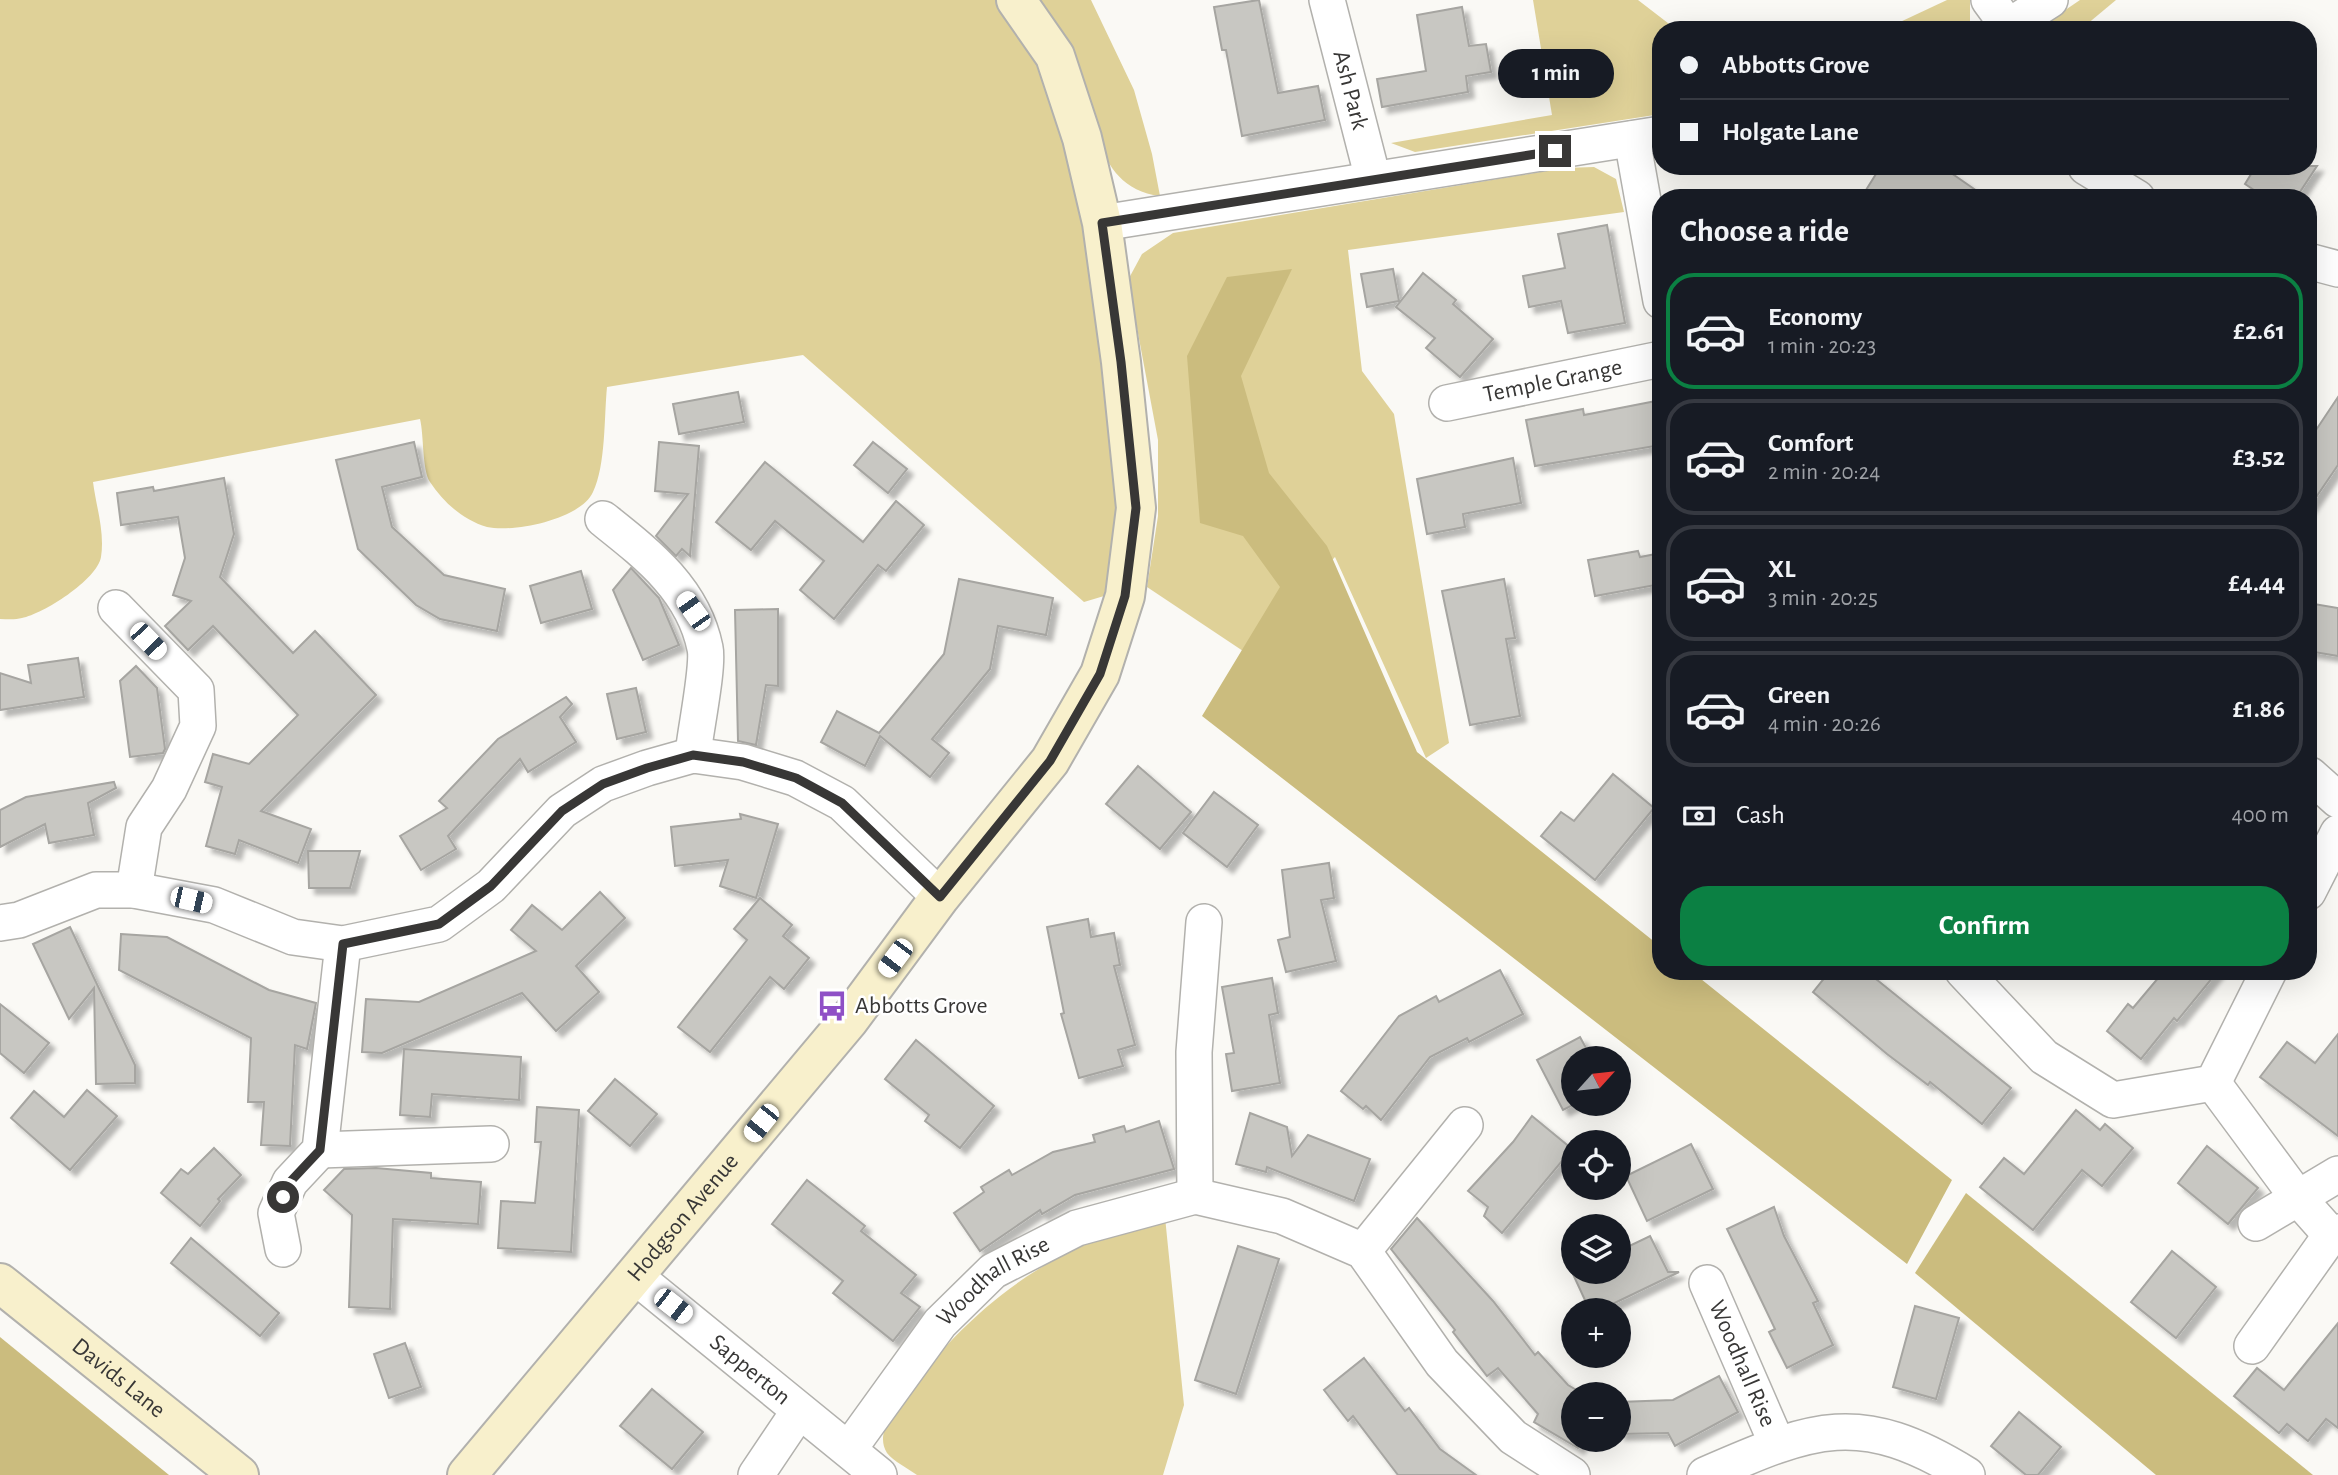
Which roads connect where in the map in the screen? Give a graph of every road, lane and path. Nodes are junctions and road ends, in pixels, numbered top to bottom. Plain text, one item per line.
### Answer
1 (1016, 0) edge
2 (1327, 0) edge
3 (2050, 0) edge
4 (2000, 19) edge
5 (1647, 137) edge
6 (2099, 175) edge
7 (1373, 179) junction
8 (2122, 189) edge
9 (1652, 196) edge
10 (1102, 223) junction
11 (2317, 263) edge
12 (2338, 269) edge
13 (1652, 361) edge
14 (1447, 403) dead end
15 (603, 519) dead end
16 (116, 608) dead end
17 (693, 755) junction
18 (2317, 781) edge
19 (2338, 800) edge
20 (2338, 833) edge
21 (2317, 874) edge
22 (134, 890) junction
23 (940, 897) junction
24 (1204, 922) dead end
25 (0, 923) edge
26 (343, 944) junction
27 (1971, 980) edge
28 (2264, 980) edge
29 (2213, 1083) junction
30 (1465, 1125) dead end
31 (491, 1144) dead end
32 (320, 1150) junction
33 (2338, 1174) edge
34 (1195, 1195) junction
35 (2298, 1198) junction
36 (2256, 1223) dead end
37 (2334, 1233) edge
38 (283, 1249) dead end
39 (1363, 1251) junction
40 (636, 1276) junction
41 (0, 1283) edge
42 (1707, 1283) dead end
43 (2252, 1346) dead end
44 (799, 1412) junction
45 (1777, 1444) junction
46 (849, 1449) junction
47 (1933, 1466) edge
48 (239, 1475) edge
49 (467, 1475) edge
50 (755, 1475) edge
51 (879, 1475) edge
52 (1572, 1475) edge
53 (1705, 1475) edge
54 (1967, 1475) edge

1 - 10 street, Hodgson Avenue
2 - 7 street, Ash Park
3 - 4 street
5 - 7 street
5 - 9 street
6 - 8 street
7 - 10 street
10 - 23 street, Hodgson Avenue
11 - 12 street
13 - 14 street, Temple Grange
15 - 17 street
16 - 22 street
17 - 23 street
17 - 26 street
18 - 19 street
20 - 21 street
22 - 25 street
22 - 26 street
23 - 40 street, Hodgson Avenue
24 - 34 street
26 - 32 street
27 - 29 street
28 - 29 street
29 - 35 street
30 - 39 street
31 - 32 street
32 - 38 street
33 - 35 street
34 - 39 street, Woodhall Rise
34 - 46 street, Woodhall Rise
35 - 36 street
35 - 37 street
37 - 43 street
39 - 52 street
40 - 44 street, Sapperton
40 - 49 street, Hodgson Avenue
41 - 48 street, Davids Lane
42 - 45 street, Woodhall Rise
44 - 46 street, Sapperton
44 - 50 street, Sapperton
45 - 47 street, Woodhall Rise
45 - 53 street, Woodhall Rise
46 - 51 street, Sapperton
47 - 54 street, Woodhall Rise

